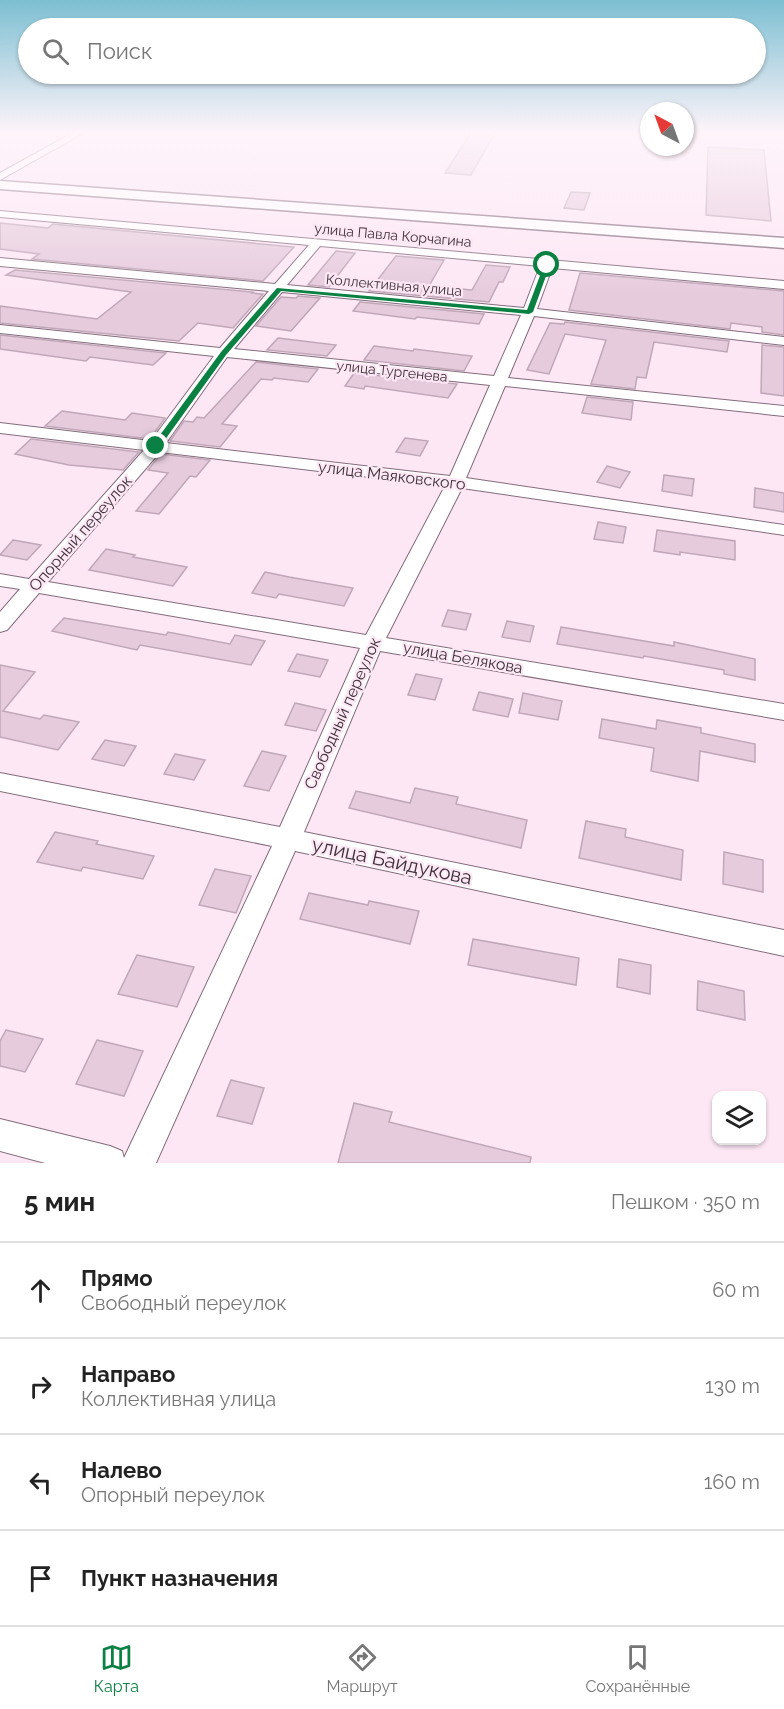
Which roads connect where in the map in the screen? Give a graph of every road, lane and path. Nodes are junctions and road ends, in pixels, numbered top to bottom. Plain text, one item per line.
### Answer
1 (17, 185) edge
2 (0, 214) edge
3 (317, 243) junction
4 (784, 243) edge
5 (0, 262) edge
6 (547, 265) junction
7 (784, 285) edge
8 (279, 289) junction
9 (529, 312) junction
10 (0, 329) edge
11 (784, 341) edge
12 (223, 353) junction
13 (500, 383) junction
14 (784, 411) edge
15 (0, 428) edge
16 (156, 446) junction
17 (456, 483) junction
18 (784, 530) edge
19 (0, 580) edge
20 (34, 586) junction
21 (0, 625) edge
22 (373, 642) junction
23 (784, 712) edge
24 (0, 782) edge
25 (288, 839) junction
26 (784, 944) edge
27 (0, 1135) edge
28 (110, 1163) edge
29 (140, 1163) edge

1 - 4 street
2 - 3 street, улица Павла Корчагина
3 - 6 street, улица Павла Корчагина
3 - 8 street, Опорный переулок
5 - 8 street, Коллективная улица
6 - 7 street, улица Павла Корчагина
6 - 9 street, Свободный переулок
8 - 9 street, Коллективная улица
8 - 12 street, Опорный переулок
9 - 11 street, Коллективная улица
9 - 13 street, Свободный переулок
10 - 12 street, улица Тургенева
12 - 13 street, улица Тургенева
12 - 16 street, Опорный переулок
13 - 14 street, улица Тургенева
13 - 17 street, Свободный переулок
15 - 16 street, улица Маяковского
16 - 17 street, улица Маяковского
16 - 20 street, Опорный переулок
17 - 18 street, улица Маяковского
17 - 22 street, Свободный переулок
19 - 20 street, улица Белякова
20 - 21 street, Опорный переулок
20 - 22 street, улица Белякова
22 - 23 street, улица Белякова
22 - 25 street, Свободный переулок
24 - 25 street, улица Байдукова
25 - 26 street, улица Байдукова
25 - 29 street, Свободный переулок
27 - 28 street

